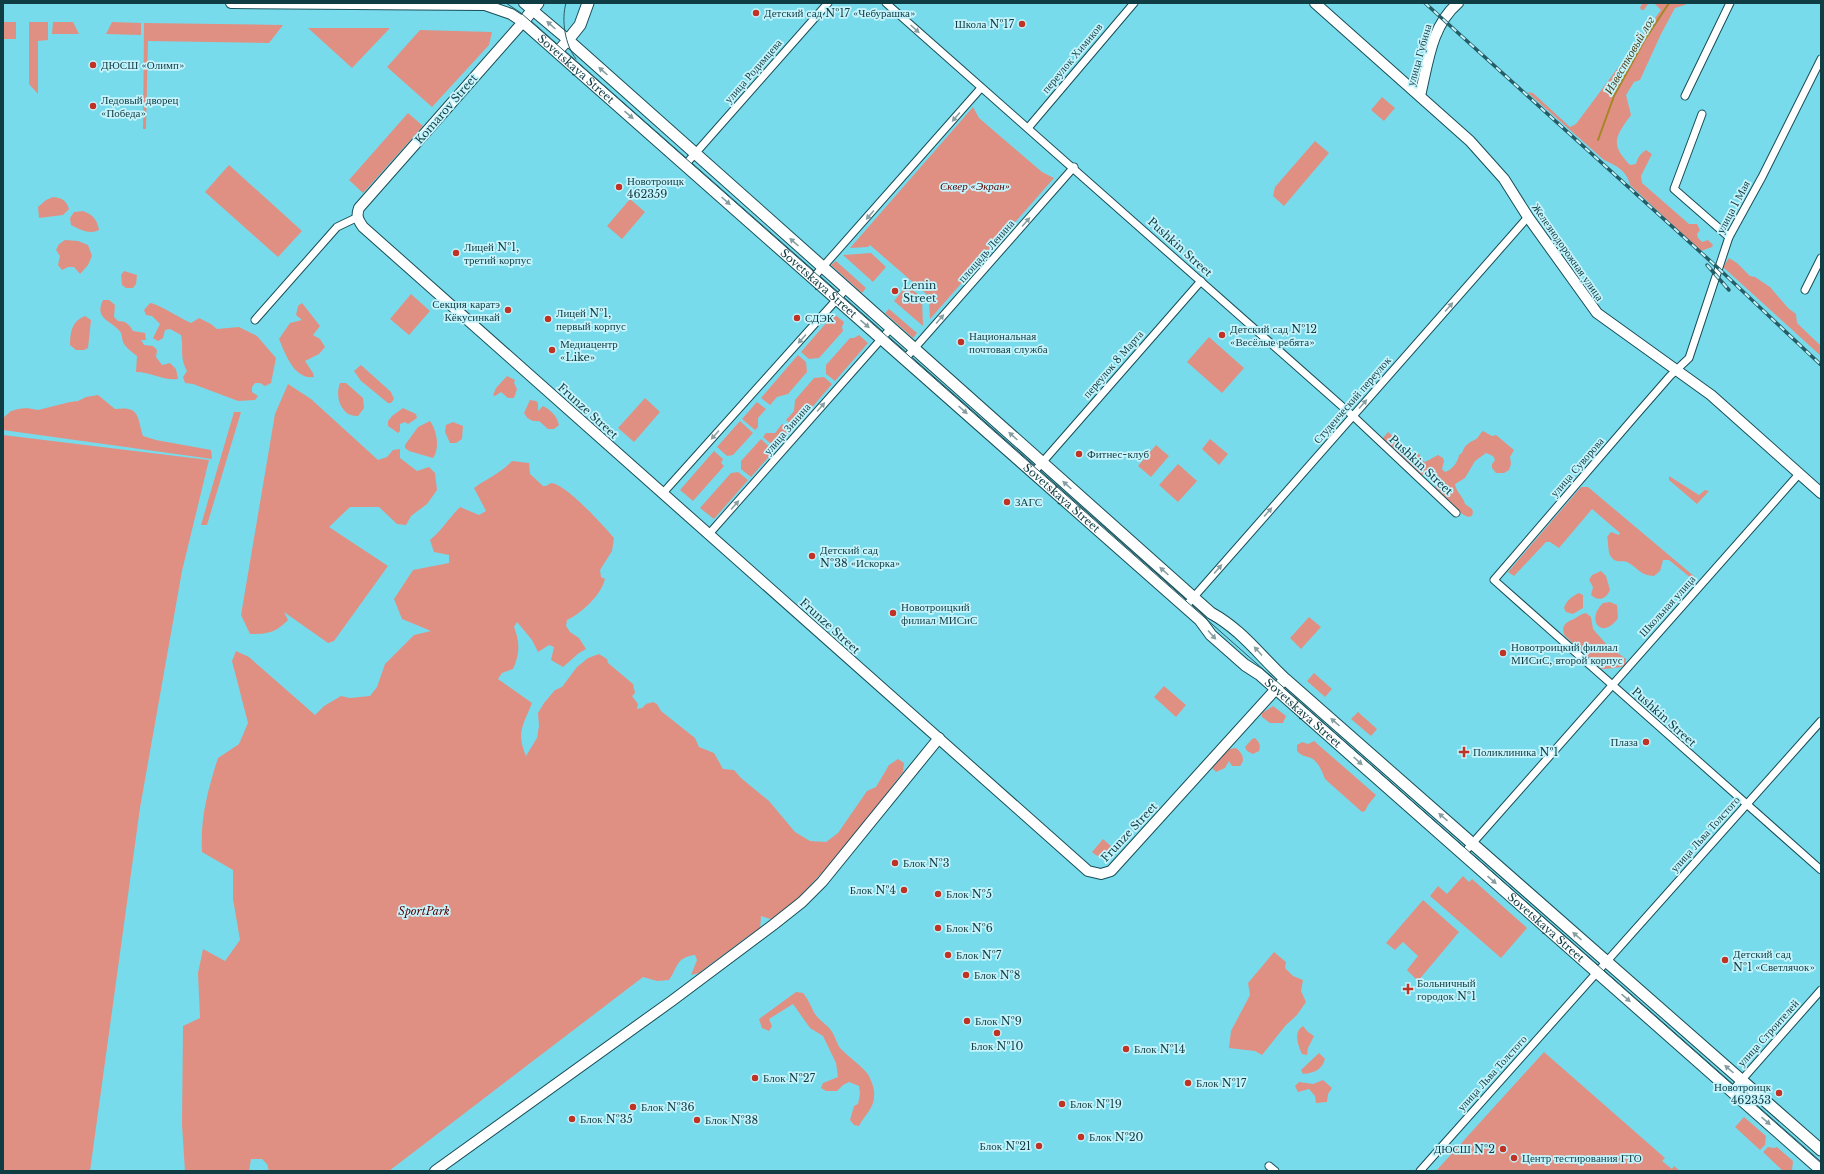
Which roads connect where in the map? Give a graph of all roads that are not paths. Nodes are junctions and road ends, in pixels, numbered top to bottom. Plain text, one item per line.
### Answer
1 (231, 3) edge
2 (588, 3) edge
3 (828, 3) edge
4 (886, 3) edge
5 (1134, 3) edge
6 (1315, 3) edge
7 (1458, 3) edge
8 (1730, 3) edge
9 (532, 5) edge
10 (523, 22) junction
11 (568, 40) junction
12 (557, 52) junction
13 (1821, 59) edge
14 (982, 88) junction
15 (1420, 96) junction
16 (1685, 96) dead end
17 (1702, 114) dead end
18 (1028, 128) junction
19 (695, 153) junction
20 (685, 165) junction
21 (1074, 167) junction
22 (358, 217) junction
23 (1528, 217) junction
24 (1729, 237) junction
25 (1821, 258) edge
26 (823, 267) junction
27 (813, 278) junction
28 (1201, 281) junction
29 (847, 288) junction
30 (1805, 290) dead end
31 (837, 299) junction
32 (255, 320) dead end
33 (891, 328) junction
34 (881, 338) junction
35 (914, 349) junction
36 (905, 359) junction
37 (1677, 369) junction
38 (1353, 416) junction
39 (1042, 462) junction
40 (1033, 473) junction
41 (1799, 474) junction
42 (663, 493) junction
43 (1821, 493) edge
44 (1456, 513) dead end
45 (709, 534) junction
46 (1494, 580) joint
47 (1193, 597) junction
48 (1185, 607) junction
49 (1285, 679) junction
50 (1612, 685) junction
51 (1276, 689) junction
52 (1821, 721) edge
53 (939, 738) junction
54 (1746, 805) junction
55 (1472, 843) junction
56 (1463, 854) junction
57 (1821, 870) edge
58 (1606, 961) junction
59 (1597, 972) junction
60 (1821, 990) edge
61 (1741, 1080) junction
62 (1732, 1091) junction
63 (1821, 1150) edge
64 (1269, 1166) dead end
65 (1821, 1170) edge
66 (435, 1171) edge
67 (1275, 1171) edge
68 (1420, 1171) edge

1 - 10 street, Sovetskaya Street
2 - 11 main road
3 - 19 street, улица Родимцева
4 -> 14 street, Pushkin Street
5 - 18 street, переулок Химиков
6 - 15 street, Железнодорожная улица
7 - 15 street, улица Губина
8 - 16 street
9 - 10 main road, Komarov Street
11 -> 9 street, Sovetskaya Street
10 - 12 main road, Sovetskaya Street
10 - 22 street, Komarov Street
11 - 12 street
19 -> 11 main road, Sovetskaya Street
12 -> 20 main road, Sovetskaya Street
13 - 24 street, улица 1 Мая
14 - 18 street, Pushkin Street
14 -> 26 street
15 - 23 street, Железнодорожная улица
17 - 24 street
18 - 21 street, Pushkin Street
19 - 20 street, улица Родимцева
26 -> 19 main road, Sovetskaya Street
20 -> 27 main road, Sovetskaya Street
21 - 28 street, Pushkin Street
35 -> 21 street, площадь Ленина
22 - 32 street
22 - 42 street, Frunze Street
23 - 37 street, Железнодорожная улица
38 -> 23 street, Студенческий переулок
24 - 37 street, улица 1 Мая
25 - 30 street
26 - 27 street
26 - 29 main road, Sovetskaya Street
27 - 31 main road, Sovetskaya Street
28 - 38 street, Pushkin Street
28 - 39 street, переулок 8 Марта
29 - 31 street
29 - 33 main road, Sovetskaya Street
31 -> 34 main road, Sovetskaya Street
31 -> 42 street
33 - 34 street, улица Зинина
33 - 35 main road, Sovetskaya Street
34 - 36 main road, Sovetskaya Street
45 -> 34 street, улица Зинина
35 - 36 street, площадь Ленина
39 -> 35 main road, Sovetskaya Street
36 -> 40 main road, Sovetskaya Street
37 - 41 street, Железнодорожная улица
37 - 46 street, улица Суворова
38 - 44 street, Pushkin Street
47 -> 38 street, Студенческий переулок
39 - 40 street, переулок 8 Марта
47 -> 39 main road, Sovetskaya Street
40 - 48 main road, Sovetskaya Street
41 - 43 street, Железнодорожная улица
41 - 50 street, Школьная улица
42 - 45 street, Frunze Street
45 - 53 street, Frunze Street
46 - 50 street, Pushkin Street
47 - 48 street, Студенческий переулок
49 -> 47 main road, Sovetskaya Street
48 -> 51 main road, Sovetskaya Street
49 - 51 street, Frunze Street
55 -> 49 main road, Sovetskaya Street
50 - 54 street, Pushkin Street
50 - 55 street, Школьная улица
51 - 53 street, Frunze Street
51 -> 56 main road, Sovetskaya Street
52 - 54 street, улица Льва Толстого
53 - 66 street
54 - 57 street, Pushkin Street
54 - 58 street, улица Льва Толстого
55 - 56 street, Школьная улица
58 -> 55 main road, Sovetskaya Street
56 -> 59 main road, Sovetskaya Street
58 - 59 street, улица Льва Толстого
61 -> 58 main road, Sovetskaya Street
59 -> 62 main road, Sovetskaya Street
59 - 68 street, улица Льва Толстого
60 - 61 street, улица Строителей
61 - 62 street, улица Строителей
61 - 63 main road, Sovetskaya Street
62 -> 65 main road, Sovetskaya Street
64 - 67 street

